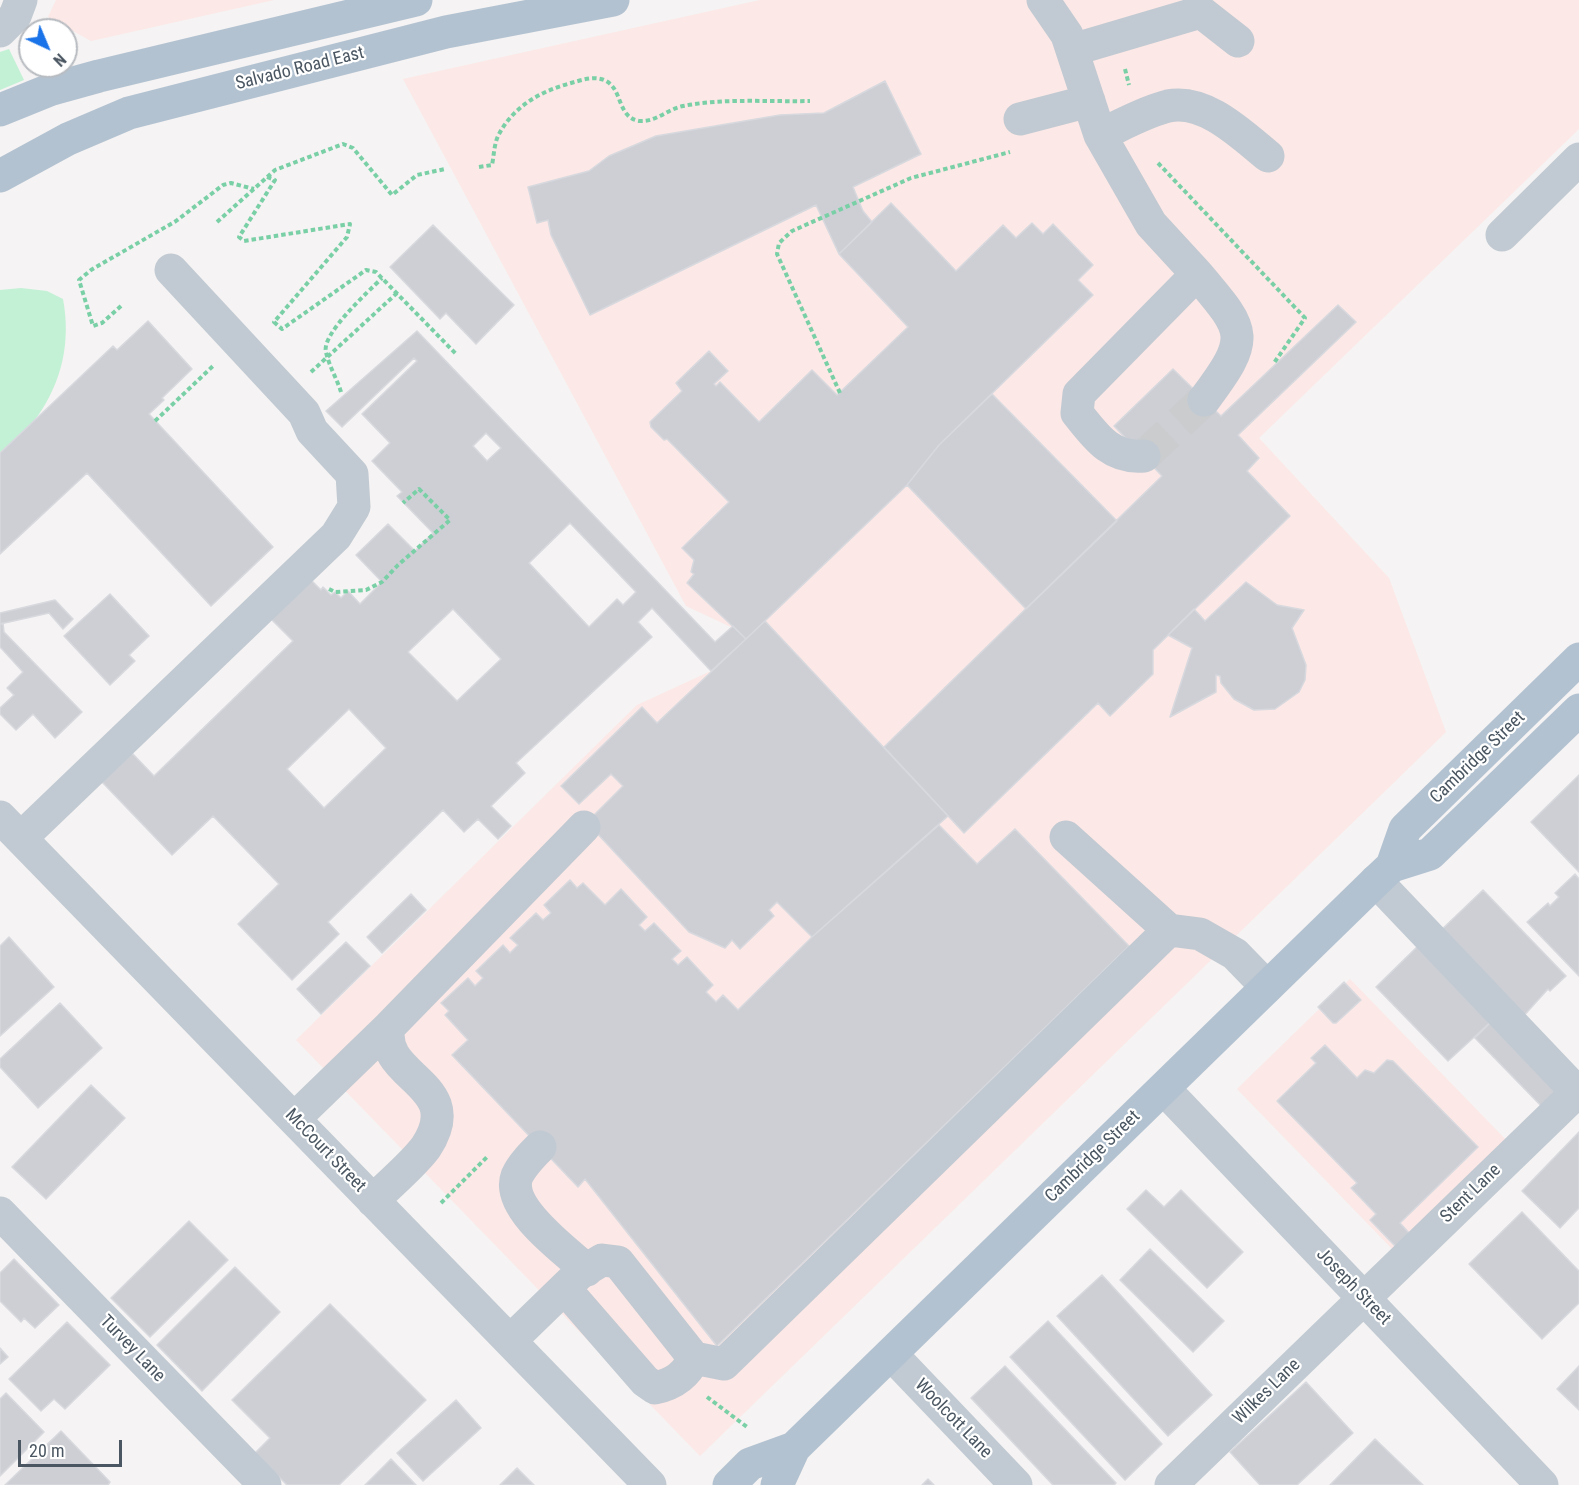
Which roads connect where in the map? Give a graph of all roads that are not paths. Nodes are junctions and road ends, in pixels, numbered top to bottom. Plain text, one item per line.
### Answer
1 (21, 0) edge
2 (416, 0) edge
3 (613, 0) edge
4 (1043, 0) edge
5 (1073, 0) edge
6 (1159, 0) edge
7 (0, 31) edge
8 (1133, 32) junction
9 (1238, 41) dead end
10 (1070, 42) junction
11 (1089, 101) junction
12 (0, 110) edge
13 (1020, 119) dead end
14 (1100, 135) junction
15 (1268, 156) dead end
16 (1579, 159) edge
17 (0, 176) edge
18 (1502, 235) dead end
19 (171, 270) dead end
20 (1197, 274) junction
21 (1204, 400) tunnel mouth
22 (1144, 456) dead end
23 (1579, 659) edge
24 (1577, 714) edge
25 (10, 827) edge
26 (584, 827) dead end
27 (1066, 837) dead end
28 (1384, 873) junction
29 (1169, 930) junction
30 (1267, 987) junction
31 (389, 1027) junction
32 (1164, 1089) junction
33 (1576, 1097) edge
34 (294, 1119) junction
35 (540, 1147) dead end
36 (373, 1201) junction
37 (0, 1213) edge
38 (576, 1279) junction
39 (1364, 1298) junction
40 (510, 1341) junction
41 (891, 1354) junction
42 (694, 1358) junction
43 (794, 1448) junction
44 (265, 1485) edge
45 (650, 1485) edge
46 (729, 1485) edge
47 (777, 1485) edge
48 (1016, 1485) edge
49 (1171, 1485) edge
50 (1542, 1485) edge

1 - 7 street
2 - 12 main road
3 - 17 main road, Salvado Road East
4 - 10 street
5 - 10 street
6 - 8 street
8 - 9 street
8 - 10 street
10 - 11 street
11 - 13 street
11 - 14 street
14 - 15 street
14 - 20 street
16 - 18 street
19 - 25 street
20 - 21 street
20 - 22 street
23 - 28 main road, Cambridge Street
24 - 28 main road, Cambridge Street
25 - 34 street, McCourt Street
26 - 31 street
27 - 29 street
28 - 30 main road, Cambridge Street
28 - 33 street
29 - 30 street
29 - 42 street
30 - 32 main road, Cambridge Street
31 - 34 street
31 - 36 street
32 - 39 street, Joseph Street
32 - 41 main road, Cambridge Street
33 - 39 street, Stent Lane
34 - 36 street, McCourt Street
35 - 38 street
36 - 40 street, McCourt Street
37 - 44 street, Turvey Lane
38 - 40 street
38 - 42 street
38 - 42 street
39 - 49 street, Wilkes Lane
39 - 50 street, Joseph Street
40 - 45 street, McCourt Street
41 - 43 main road, Cambridge Street
41 - 48 street, Woolcott Lane
43 - 46 main road, Cambridge Street
43 - 47 main road, Cambridge Street

